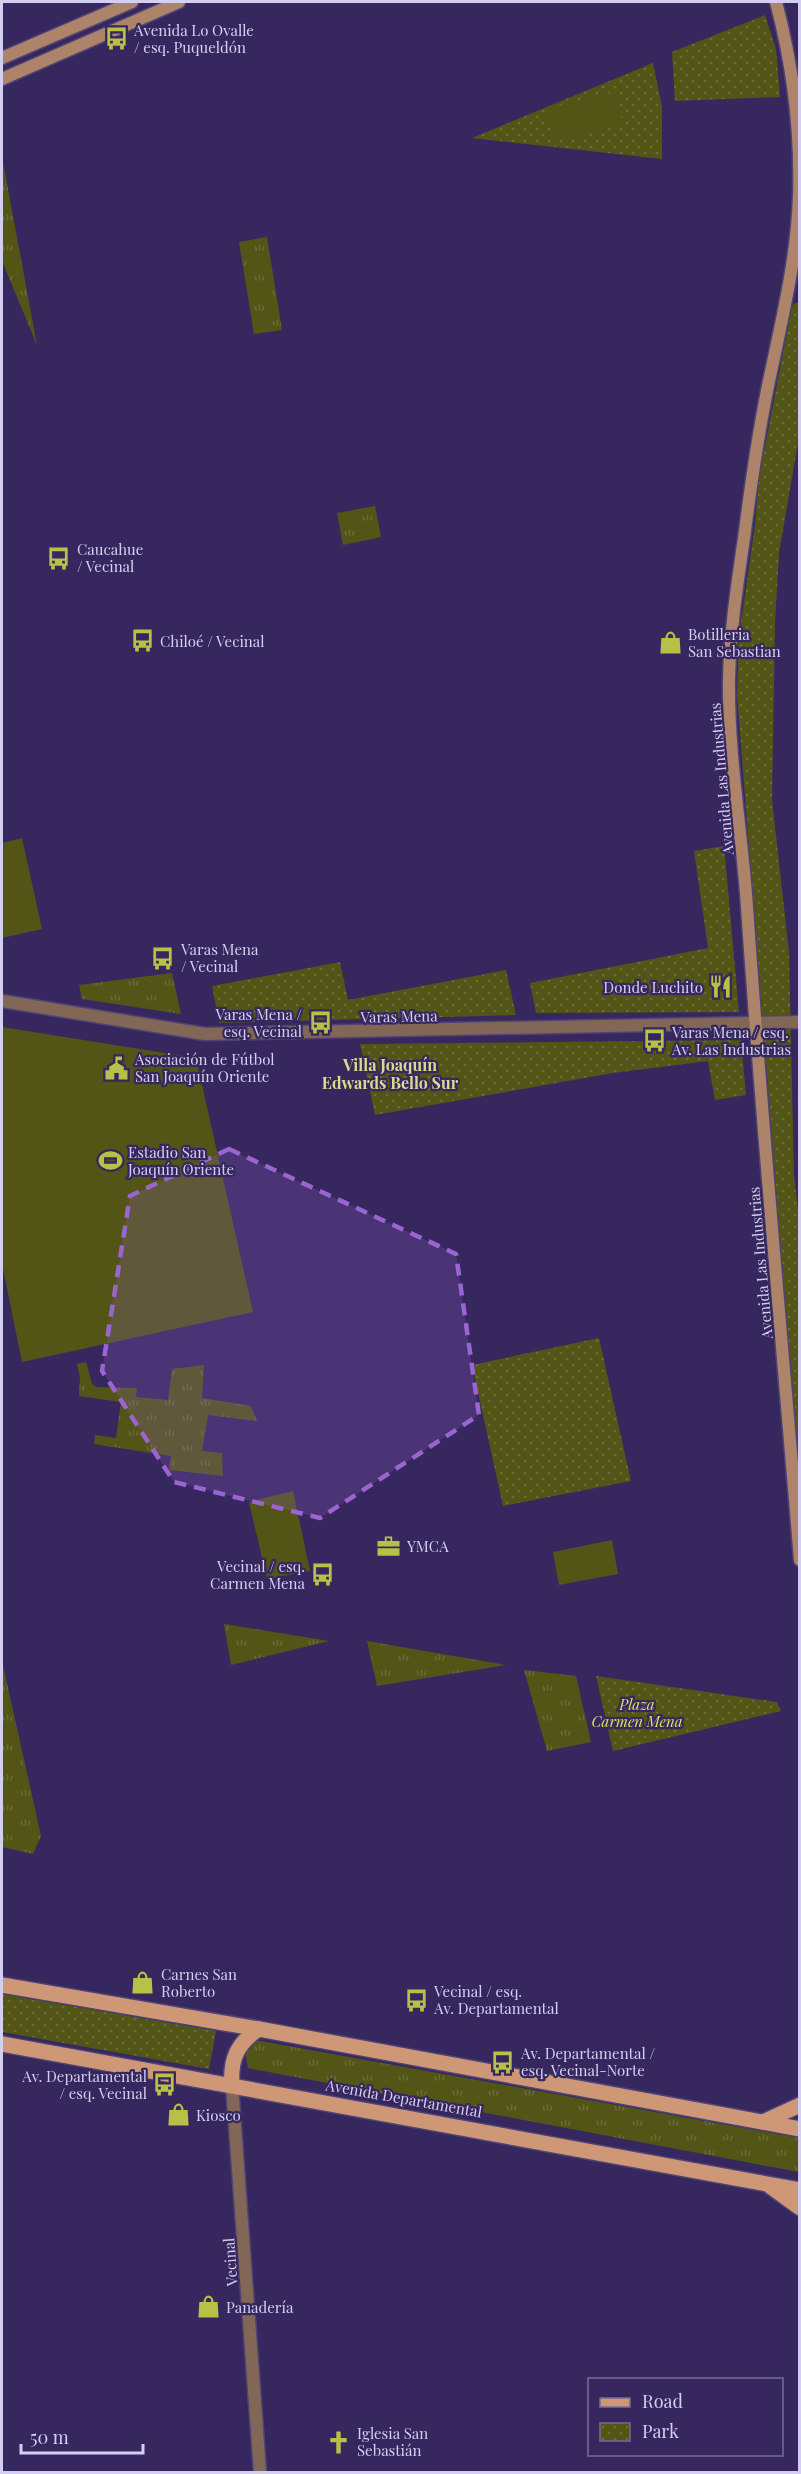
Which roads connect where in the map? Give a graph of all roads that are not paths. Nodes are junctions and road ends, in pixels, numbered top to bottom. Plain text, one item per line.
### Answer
1 (132, 2) edge
2 (179, 2) edge
3 (776, 2) edge
4 (2, 58) edge
5 (2, 79) edge
6 (2, 1001) edge
7 (800, 1022) edge
8 (755, 1023) junction
9 (800, 1560) edge
10 (2, 1985) edge
11 (259, 2029) junction
12 (2, 2044) edge
13 (231, 2085) junction
14 (800, 2105) edge
15 (764, 2122) junction
16 (800, 2129) edge
17 (766, 2184) junction
18 (800, 2190) edge
19 (800, 2208) edge
20 (260, 2472) edge

1 - 4 main road
2 - 5 main road
3 - 8 main road, Avenida Las Industrias
6 - 8 street, Varas Mena
7 - 8 street, Varas Mena
8 - 9 main road, Avenida Las Industrias
10 - 11 main road
11 - 13 main road
11 - 15 main road
12 - 13 main road, Avenida Departamental
13 - 17 main road, Avenida Departamental
13 - 20 street, Vecinal
14 - 15 main road
15 - 16 main road
17 - 18 main road, Avenida Departamental
17 - 19 main road

